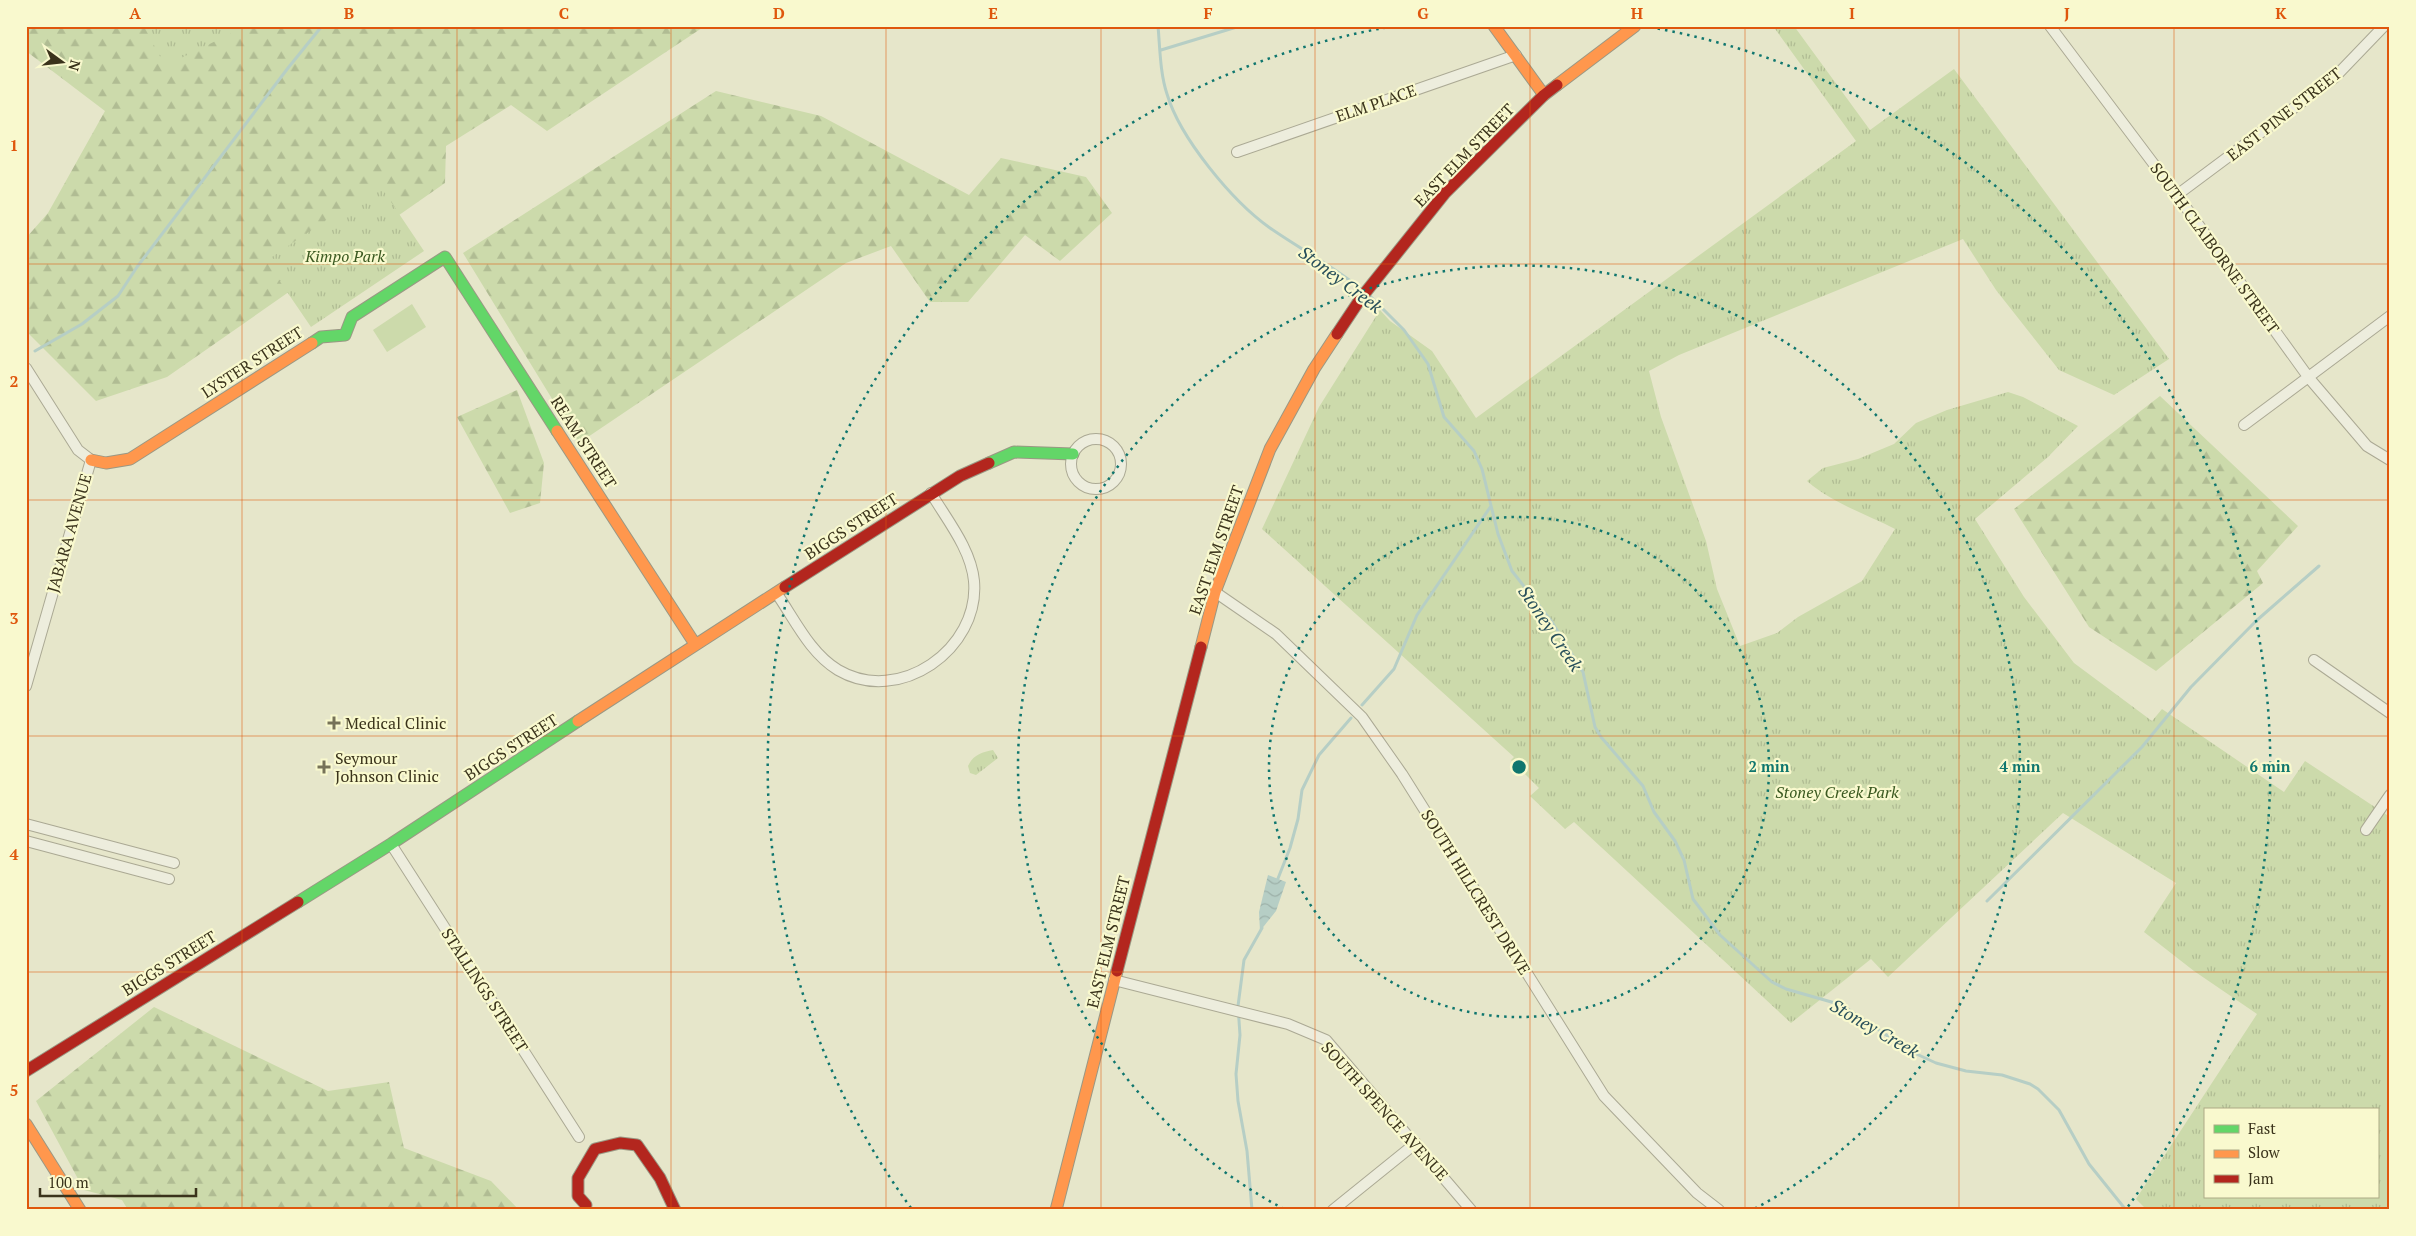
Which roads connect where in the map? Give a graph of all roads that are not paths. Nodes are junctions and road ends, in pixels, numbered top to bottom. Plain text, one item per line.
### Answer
1 (1494, 26) edge
2 (1635, 26) edge
3 (2050, 26) edge
4 (2384, 26) edge
5 (1516, 55) junction
6 (1544, 95) junction
7 (1237, 152) dead end
8 (2177, 194) junction
9 (445, 257) joint
10 (2390, 316) edge
11 (26, 368) edge
12 (2309, 378) junction
13 (2244, 425) dead end
14 (1073, 454) junction
15 (91, 460) junction
16 (2390, 460) edge
17 (931, 493) junction
18 (1215, 592) junction
19 (777, 594) junction
20 (695, 644) junction
21 (2314, 660) dead end
22 (26, 686) edge
23 (2390, 713) edge
24 (2390, 795) edge
25 (26, 824) edge
26 (2366, 830) dead end
27 (26, 841) edge
28 (391, 844) junction
29 (174, 863) dead end
30 (169, 879) dead end
31 (1114, 980) junction
32 (26, 1071) edge
33 (26, 1124) edge
34 (580, 1137) dead end
35 (1416, 1143) junction
36 (80, 1210) edge
37 (585, 1210) edge
38 (675, 1210) edge
39 (1056, 1210) edge
40 (1333, 1210) edge
41 (1471, 1210) edge
42 (1719, 1210) edge

1 - 5 street
2 - 6 street, EAST ELM STREET
3 - 8 street, SOUTH CLAIBORNE STREET
4 - 8 street, EAST PINE STREET
5 - 6 street
5 - 7 street, ELM PLACE
6 - 18 street, EAST ELM STREET
8 - 12 street, SOUTH CLAIBORNE STREET
9 - 15 street, LYSTER STREET
9 - 20 street, REAM STREET
10 - 12 street
11 - 15 street, JABARA AVENUE
12 - 13 street
12 - 16 street, SOUTH CLAIBORNE STREET
14 - 14 street
14 - 17 street, BIGGS STREET
15 - 22 street, JABARA AVENUE
17 - 19 street, BIGGS STREET
17 - 19 street
18 - 31 street, EAST ELM STREET
18 - 42 street, SOUTH HILLCREST DRIVE
19 - 20 street, BIGGS STREET
20 - 28 street, BIGGS STREET
21 - 23 street
24 - 26 street
25 - 29 street
27 - 30 street
28 - 32 street, BIGGS STREET
28 - 34 street, STALLINGS STREET
31 - 35 street, SOUTH SPENCE AVENUE
31 - 39 street, EAST ELM STREET
33 - 36 street
35 - 40 street
35 - 41 street, SOUTH SPENCE AVENUE
37 - 38 street

